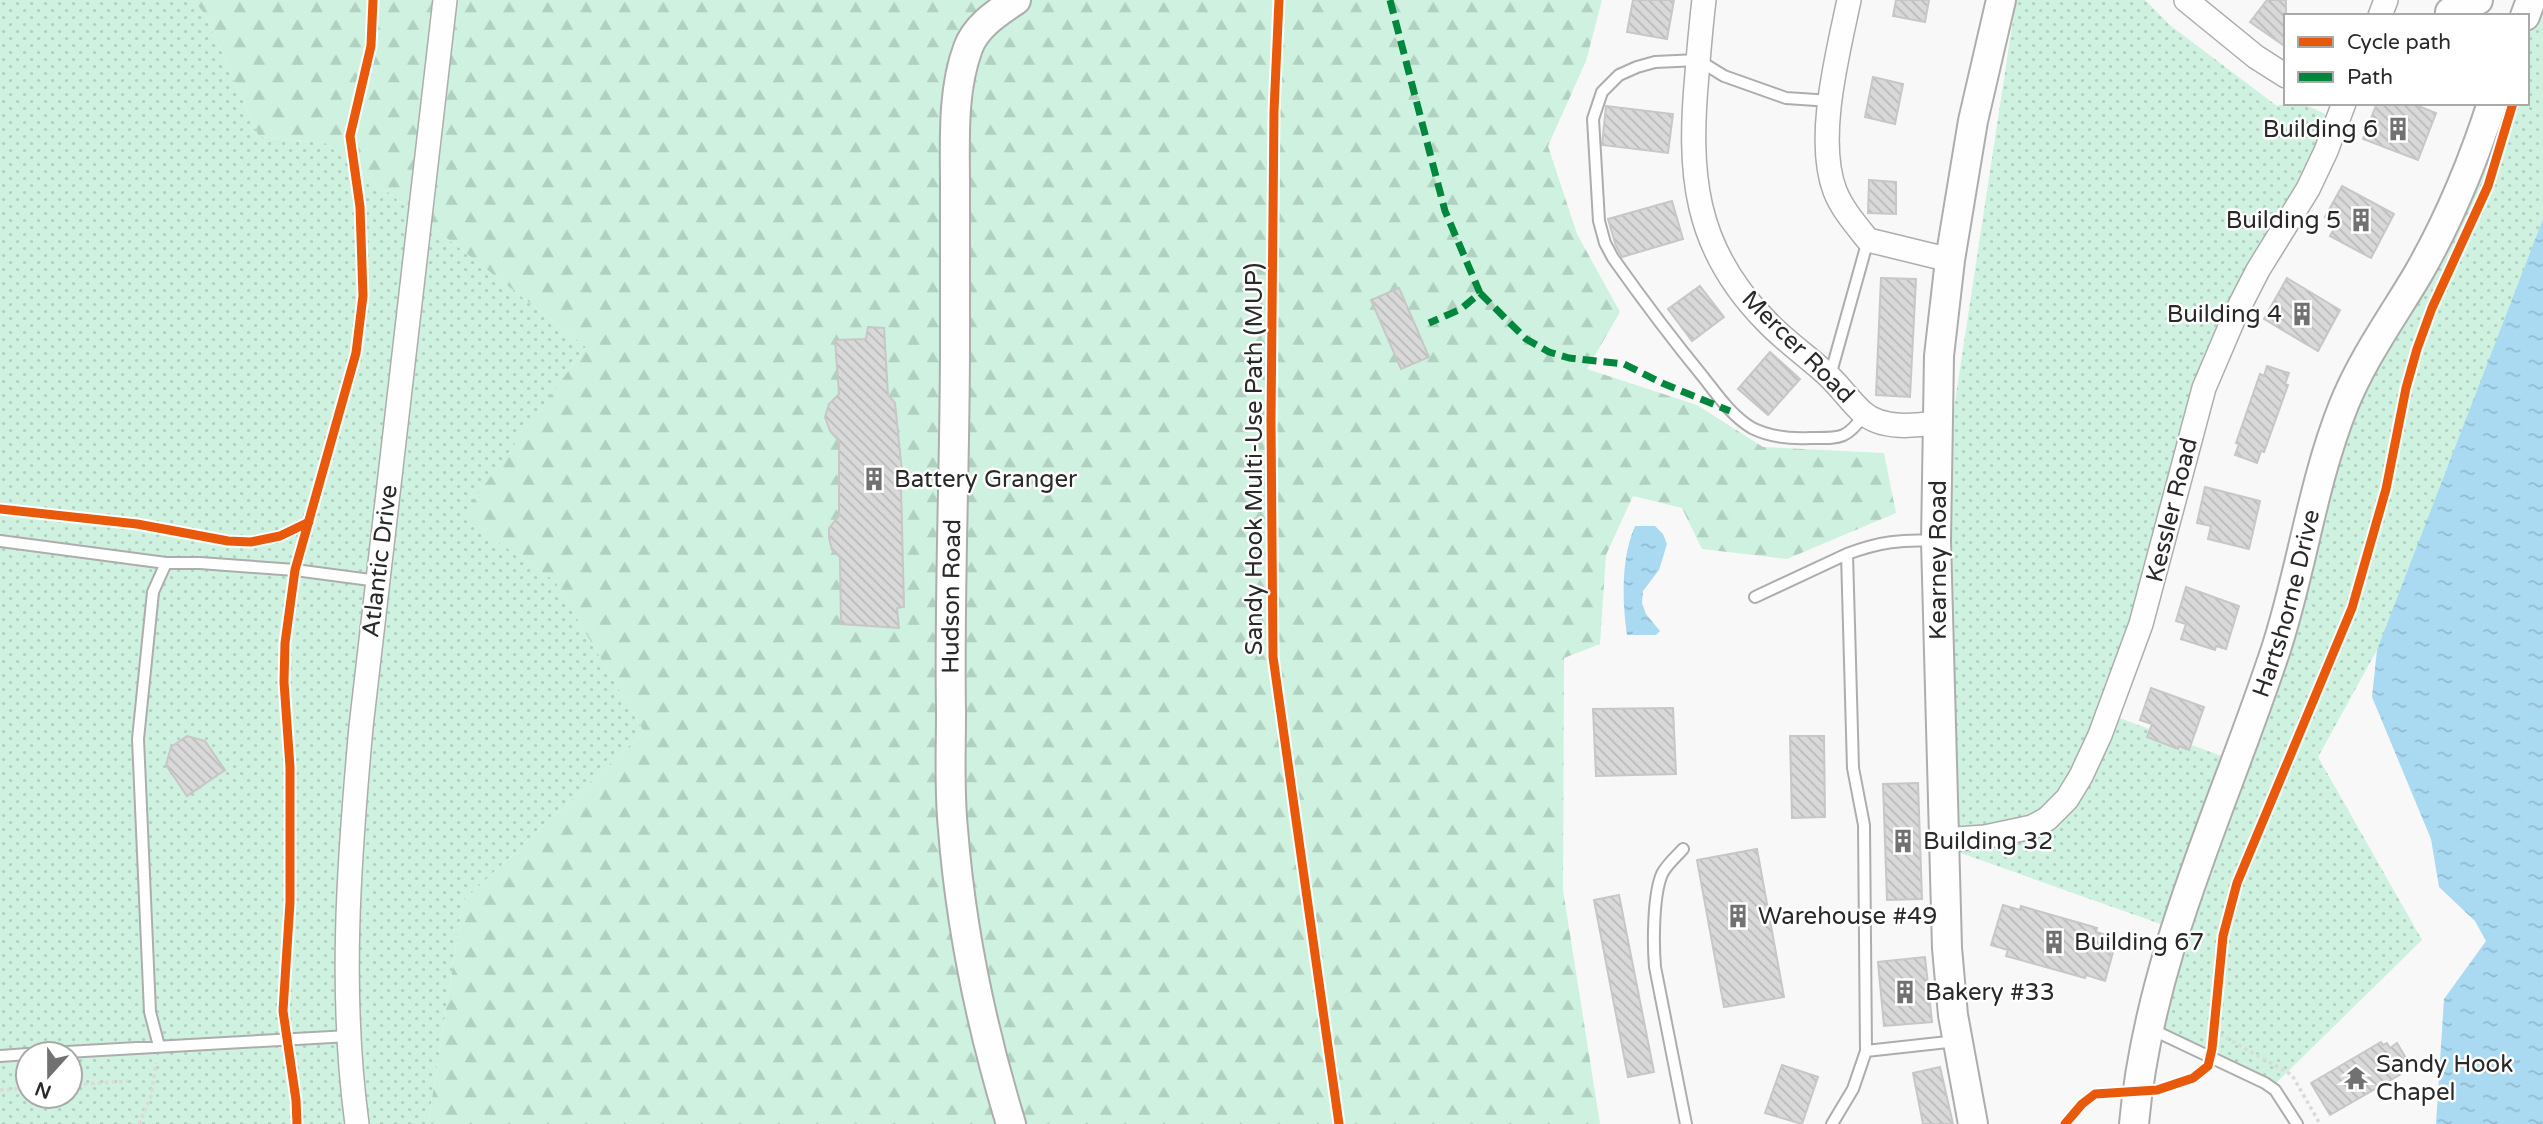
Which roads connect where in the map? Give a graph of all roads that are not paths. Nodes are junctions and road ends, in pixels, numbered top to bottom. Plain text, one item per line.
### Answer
1 (445, 0) edge
2 (1016, 0) edge
3 (1704, 0) edge
4 (1849, 0) edge
5 (2001, 0) edge
6 (2186, 0) edge
7 (2478, 0) edge
8 (2445, 9) edge
9 (1698, 60) junction
10 (2284, 75) edge
11 (1831, 101) junction
12 (2341, 105) edge
13 (2491, 105) edge
14 (1868, 240) junction
15 (1950, 260) junction
16 (1830, 376) junction
17 (1864, 415) junction
18 (1939, 422) junction
19 (0, 541) edge
20 (1936, 541) junction
21 (1847, 554) junction
22 (166, 563) junction
23 (378, 581) junction
24 (1755, 597) dead end
25 (1942, 840) junction
26 (1683, 849) dead end
27 (2147, 1027) junction
28 (349, 1036) junction
29 (1957, 1041) junction
30 (159, 1046) junction
31 (84, 1051) edge
32 (1866, 1051) junction
33 (357, 1124) edge
34 (1012, 1124) edge
35 (1686, 1124) edge
36 (1832, 1124) edge
37 (1973, 1124) edge
38 (2134, 1124) edge
39 (2297, 1124) edge

1 - 23 street, Atlantic Drive
2 - 34 street, Hudson Road
3 - 9 street, Mercer Road
4 - 11 street
5 - 15 street, Kearney Road
6 - 10 street
7 - 8 street
9 - 11 lane
9 - 16 street, Mercer Road
9 - 17 lane
11 - 14 street
12 - 25 street, Kessler Road
13 - 27 street, Hartshorne Drive
14 - 15 street
14 - 16 lane
15 - 18 street, Kearney Road
16 - 17 street, Mercer Road
17 - 18 street, Mercer Road
18 - 20 street, Kearney Road
19 - 22 lane
20 - 21 lane
20 - 25 street, Kearney Road
21 - 24 lane
21 - 32 lane
22 - 23 lane
22 - 30 lane
23 - 28 street, Atlantic Drive
25 - 29 street, Kearney Road
26 - 35 lane
27 - 38 street, Hartshorne Drive
27 - 39 lane
28 - 30 lane
28 - 33 street, Atlantic Drive
29 - 32 lane
29 - 37 street, Kearney Road
30 - 31 lane
32 - 36 lane

